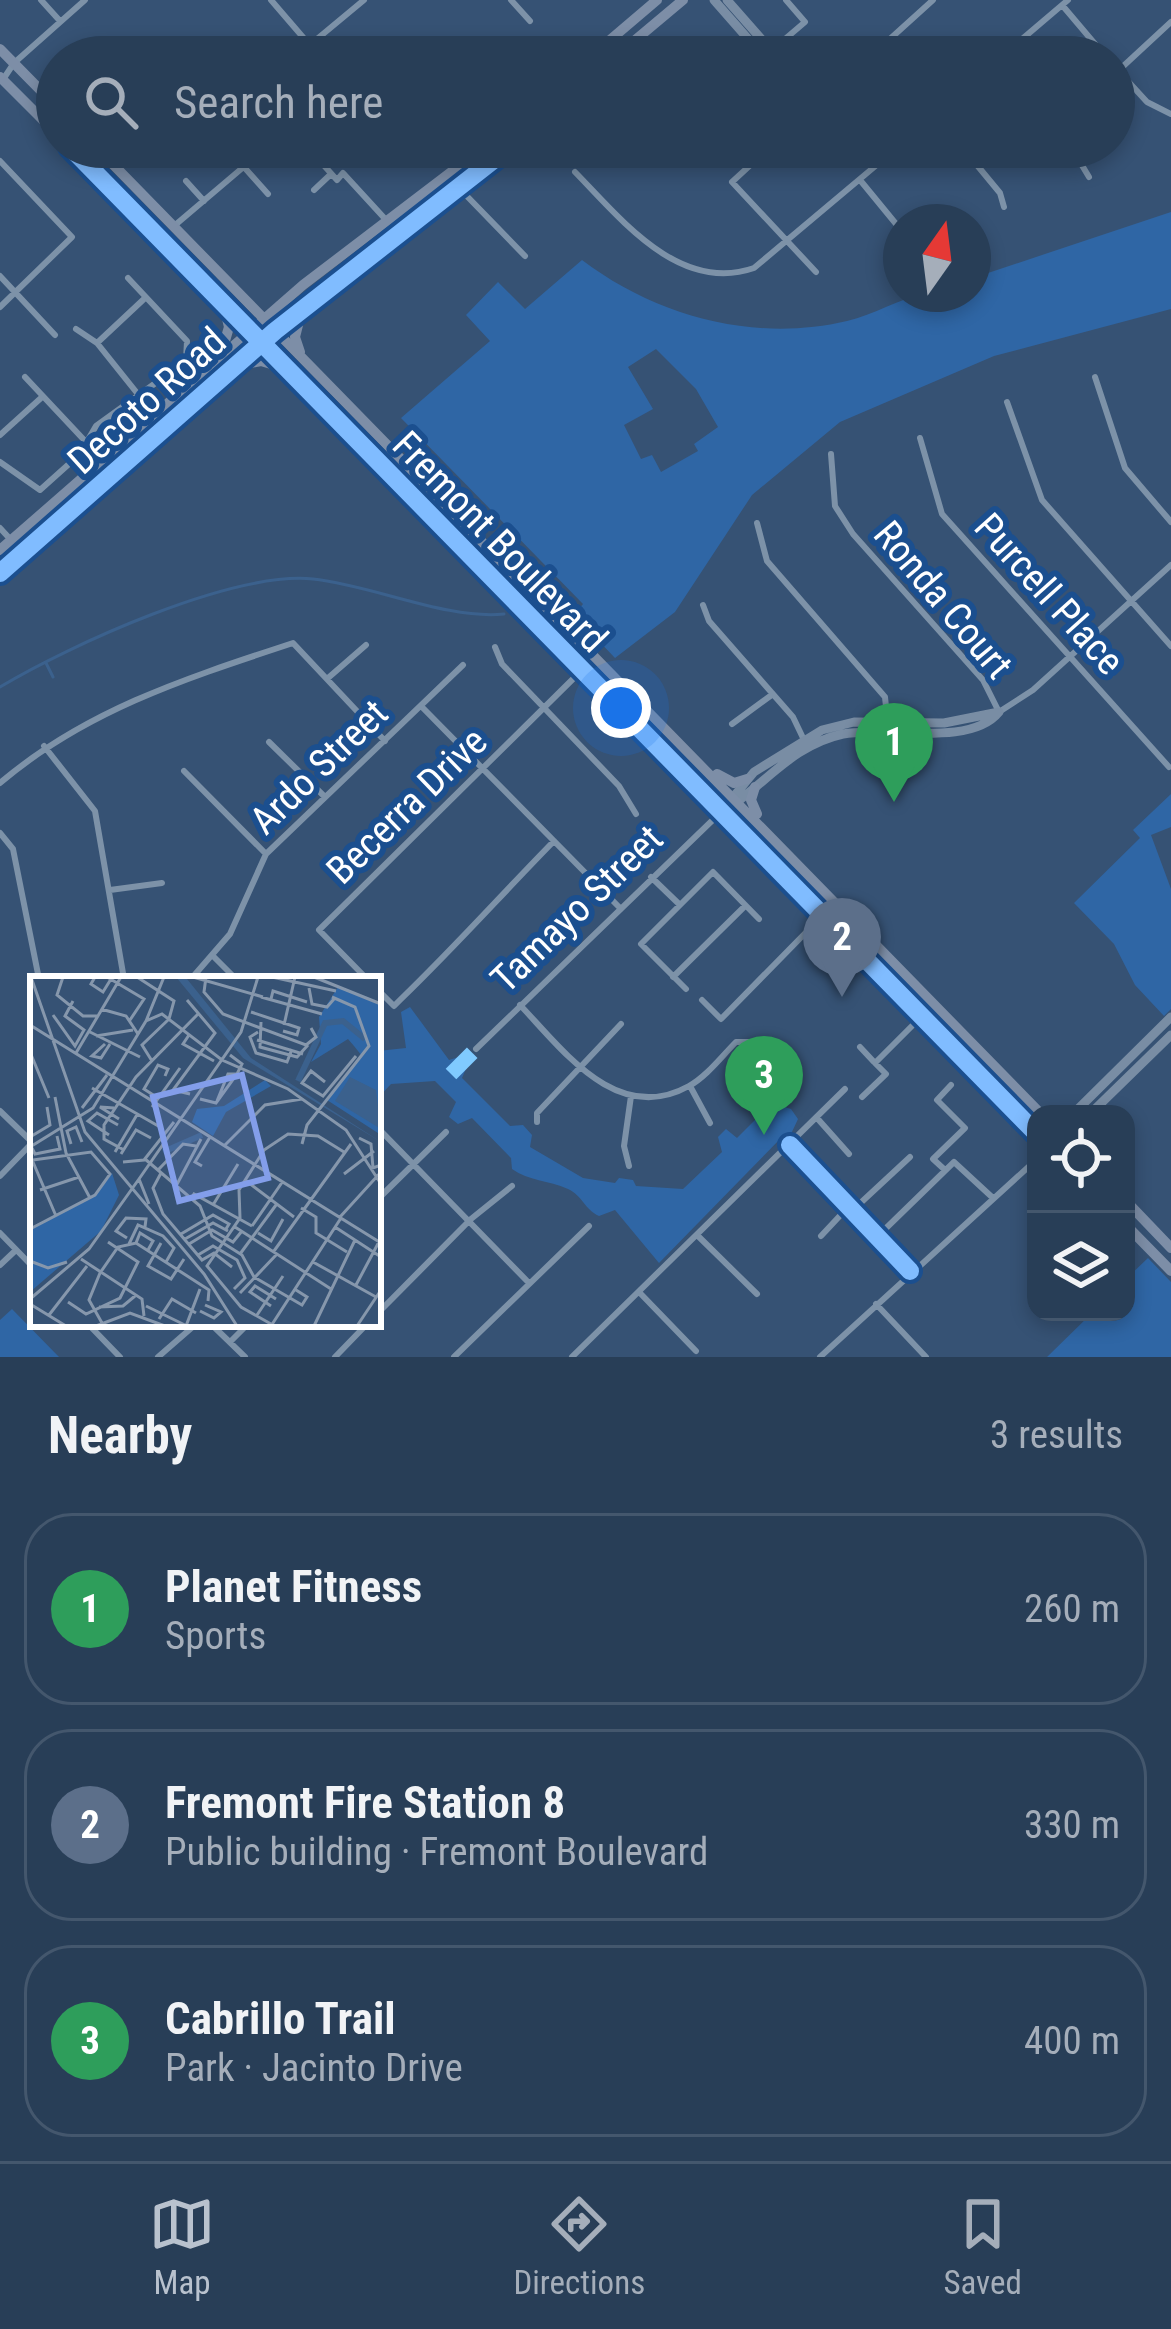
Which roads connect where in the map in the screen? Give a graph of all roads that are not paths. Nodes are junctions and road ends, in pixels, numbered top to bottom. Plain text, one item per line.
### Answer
1 (41, 0) edge
2 (85, 0) edge
3 (272, 0) edge
4 (364, 0) edge
5 (511, 0) edge
6 (657, 0) edge
7 (683, 0) edge
8 (714, 0) edge
9 (727, 0) edge
10 (786, 0) edge
11 (918, 0) edge
12 (933, 0) edge
13 (1065, 3) edge
14 (925, 7) junction
15 (60, 21) junction
16 (530, 22) dead end
17 (1171, 22) edge
18 (44, 36) edge
19 (304, 36) edge
20 (321, 36) edge
21 (615, 36) edge
22 (641, 36) edge
23 (749, 36) edge
24 (753, 36) edge
25 (790, 36) edge
26 (893, 36) edge
27 (1026, 36) edge
28 (1090, 36) edge
29 (36, 43) edge
30 (0, 49) edge
31 (1135, 53) edge
32 (14, 63) junction
33 (1, 77) edge
34 (36, 86) edge
35 (1135, 89) edge
36 (36, 113) edge
37 (1171, 114) edge
38 (0, 161) edge
39 (91, 168) edge
40 (117, 168) edge
41 (243, 168) edge
42 (245, 168) edge
43 (326, 168) edge
44 (458, 168) edge
45 (485, 168) edge
46 (747, 168) edge
47 (874, 168) edge
48 (979, 168) edge
49 (1083, 168) edge
50 (575, 172) dead end
51 (331, 174) junction
52 (1089, 177) dead end
53 (860, 180) junction
54 (186, 182) dead end
55 (460, 189) junction
56 (314, 190) dead end
57 (268, 194) dead end
58 (204, 201) junction
59 (1004, 207) dead end
60 (883, 208) edge
61 (389, 224) junction
62 (174, 226) junction
63 (783, 242) junction
64 (525, 256) dead end
65 (816, 272) dead end
66 (0, 276) edge
67 (128, 278) dead end
68 (16, 293) junction
69 (144, 299) junction
70 (223, 302) junction
71 (0, 308) edge
72 (302, 310) junction
73 (263, 318) junction
74 (76, 328) dead end
75 (250, 329) junction
76 (275, 331) junction
77 (55, 335) dead end
78 (97, 343) junction
79 (262, 343) junction
80 (220, 356) junction
81 (304, 361) junction
82 (235, 367) junction
83 (290, 371) junction
84 (1095, 376) dead end
85 (25, 377) dead end
86 (137, 393) junction
87 (41, 398) junction
88 (1006, 402) dead end
89 (109, 416) junction
90 (0, 435) edge
91 (129, 438) junction
92 (920, 438) dead end
93 (86, 442) junction
94 (831, 454) dead end
95 (1, 459) edge
96 (1171, 522) edge
97 (757, 523) dead end
98 (0, 528) edge
99 (12, 540) junction
100 (0, 550) edge
101 (23, 553) junction
102 (1171, 565) edge
103 (0, 573) edge
104 (1131, 600) junction
105 (703, 604) dead end
106 (366, 645) dead end
107 (1171, 646) edge
108 (495, 647) dead end
109 (1069, 659) junction
110 (463, 665) dead end
111 (580, 672) junction
112 (327, 679) junction
113 (773, 694) junction
114 (421, 706) junction
115 (544, 707) junction
116 (998, 712) junction
117 (732, 724) dead end
118 (888, 727) junction
119 (385, 741) junction
120 (268, 742) dead end
121 (805, 743) junction
122 (44, 746) junction
123 (698, 763) junction
124 (1169, 767) edge
125 (482, 768) junction
126 (184, 771) dead end
127 (751, 783) junction
128 (0, 784) edge
129 (324, 796) junction
130 (734, 799) junction
131 (720, 813) junction
132 (636, 814) dead end
133 (767, 832) junction
134 (0, 833) edge
135 (554, 841) junction
136 (266, 854) junction
137 (651, 877) junction
138 (162, 884) dead end
139 (110, 890) junction
140 (680, 905) junction
141 (745, 906) junction
142 (620, 907) junction
143 (822, 916) junction
144 (759, 919) dead end
145 (214, 957) junction
146 (38, 976) edge
147 (124, 976) edge
148 (194, 976) edge
149 (233, 976) edge
150 (365, 976) edge
151 (674, 977) junction
152 (686, 989) dead end
153 (381, 993) edge
154 (702, 1000) dead end
155 (520, 1005) junction
156 (921, 1017) junction
157 (1171, 1017) edge
158 (621, 1024) dead end
159 (1171, 1035) edge
160 (860, 1047) dead end
161 (476, 1048) dead end
162 (767, 1054) dead end
163 (875, 1063) junction
164 (578, 1066) junction
165 (951, 1085) dead end
166 (690, 1086) junction
167 (844, 1089) dead end
168 (631, 1096) junction
169 (862, 1097) dead end
170 (1032, 1105) edge
171 (1082, 1105) edge
172 (1099, 1105) edge
173 (0, 1111) edge
174 (817, 1118) junction
175 (537, 1122) dead end
176 (710, 1123) dead end
177 (1027, 1124) edge
178 (381, 1131) edge
179 (446, 1132) dead end
180 (30, 1139) edge
181 (790, 1144) junction
182 (30, 1145) edge
183 (849, 1154) dead end
184 (910, 1157) dead end
185 (413, 1165) junction
186 (629, 1166) dead end
187 (1027, 1168) edge
188 (945, 1170) junction
189 (0, 1176) edge
190 (512, 1186) dead end
191 (381, 1196) edge
192 (994, 1199) junction
193 (852, 1207) junction
194 (1135, 1210) edge
195 (471, 1220) junction
196 (589, 1226) dead end
197 (0, 1233) edge
198 (1135, 1234) edge
199 (697, 1235) junction
200 (879, 1235) junction
201 (821, 1236) dead end
202 (1171, 1247) edge
203 (16, 1250) junction
204 (30, 1264) edge
205 (0, 1265) edge
206 (1171, 1270) edge
207 (910, 1271) junction
208 (529, 1283) junction
209 (639, 1292) junction
210 (757, 1294) dead end
211 (876, 1304) junction
212 (381, 1310) edge
213 (91, 1327) edge
214 (193, 1327) edge
215 (214, 1327) edge
216 (245, 1327) edge
217 (365, 1327) edge
218 (230, 1342) junction
219 (696, 1351) dead end
220 (575, 1353) edge
221 (120, 1357) edge
222 (158, 1357) edge
223 (245, 1357) edge
224 (335, 1357) edge
225 (454, 1357) edge
226 (586, 1357) edge
227 (820, 1357) edge
228 (926, 1357) edge

1 - 15 street
2 - 15 street
3 - 19 street
4 - 20 street
5 - 16 street
6 - 21 main road
7 - 22 main road
8 - 23 street
9 - 24 street
10 - 25 street
11 - 14 street
12 - 14 street
13 - 27 street
13 - 28 street
14 - 26 street
15 - 18 street
17 - 31 street
29 - 32 street
30 - 32 main road
32 - 33 street
32 - 34 main road
33 - 36 main road
35 - 37 street
38 - 68 street
39 - 70 main road, Fremont Boulevard
40 - 62 main road, Fremont Boulevard
41 - 58 street
42 - 57 street
43 - 51 street
44 - 61 main road, Decoto Road
45 - 55 main road, Decoto Road
46 - 63 street
47 - 53 street
48 - 59 street
49 - 52 street
50 - 63 street
51 - 56 street
51 - 61 street
53 - 60 street
53 - 63 street
54 - 58 street
55 - 64 street
55 - 72 main road, Decoto Road
58 - 62 street
61 - 73 main road, Decoto Road
62 - 73 main road, Fremont Boulevard
63 - 65 street
66 - 68 street
67 - 69 street
68 - 71 street
68 - 77 street
69 - 78 street
69 - 86 street
70 - 75 main road, Fremont Boulevard
70 - 80 main road
72 - 76 main road, Decoto Road
72 - 81 main road
73 - 75 main road, Decoto Road
73 - 76 main road, Fremont Boulevard
74 - 78 street
75 - 79 main road, Fremont Boulevard
75 - 80 main road, Decoto Road
76 - 79 main road, Decoto Road
76 - 81 main road, Fremont Boulevard
78 - 86 street
79 - 82 main road, Decoto Road
79 - 83 main road, Fremont Boulevard
80 - 91 main road, Decoto Road
81 - 123 main road, Fremont Boulevard
82 - 83 main road
82 - 101 main road, Decoto Road
83 - 111 main road, Fremont Boulevard
84 - 96 street
85 - 87 street
86 - 89 street
87 - 90 street
87 - 93 street
88 - 104 street
89 - 91 street
89 - 93 street
91 - 99 main road, Decoto Road
92 - 109 street, Purcell Place
93 - 95 street
94 - 116 street, Ronda Court
97 - 118 street
98 - 99 street
99 - 100 main road, Decoto Road
99 - 101 street
101 - 103 main road, Decoto Road
102 - 104 street, Tamayo Street
104 - 107 street
104 - 109 street, Tamayo Street
105 - 113 street
106 - 112 street
108 - 115 street
109 - 116 street, Tamayo Street
109 - 124 street, Purcell Place
110 - 114 street, Ardo Street
111 - 115 street, Becerra Drive
111 - 131 main road, Fremont Boulevard
112 - 119 street
112 - 122 street
113 - 117 street
113 - 121 street
114 - 119 street, Ardo Street
114 - 125 street
115 - 125 street, Becerra Drive
115 - 132 street
116 - 118 street, Tamayo Street
118 - 121 street, Tamayo Street
119 - 129 street, Ardo Street
120 - 129 street
121 - 127 street, Tamayo Street
122 - 128 street
122 - 139 street
123 - 127 main road
123 - 130 main road, Fremont Boulevard
125 - 135 street
125 - 150 street, Becerra Drive
126 - 136 street
127 - 130 street, Tamayo Street
127 - 133 main road
129 - 136 street, Ardo Street
130 - 131 street, Tamayo Street
130 - 133 main road, Fremont Boulevard
131 - 137 street, Tamayo Street
131 - 143 main road, Fremont Boulevard
133 - 170 main road, Fremont Boulevard
134 - 146 street
135 - 142 street
135 - 153 street
136 - 145 street, Ardo Street
137 - 140 street
137 - 142 street, Tamayo Street
138 - 139 street
139 - 147 street
140 - 141 street
140 - 151 street
141 - 144 street
141 - 151 street
142 - 155 street, Tamayo Street
143 - 154 street
143 - 156 main road, Fremont Boulevard
145 - 148 street, Ardo Street
145 - 149 street
151 - 152 street
155 - 161 street, Tamayo Street
155 - 164 street
156 - 163 street
156 - 177 main road, Fremont Boulevard
157 - 171 street
158 - 164 street
159 - 172 street
160 - 163 street
162 - 166 street
163 - 169 street
164 - 168 street
164 - 175 street
165 - 188 street
166 - 168 street
166 - 176 street
167 - 174 street
168 - 186 street
173 - 180 street
174 - 181 street
174 - 183 street
178 - 185 street
179 - 185 street
181 - 193 street
181 - 199 street
182 - 189 street
184 - 193 street
185 - 191 street
185 - 195 street
187 - 192 street
188 - 192 street
188 - 200 street
190 - 195 street
192 - 207 street
193 - 200 street
193 - 201 street
194 - 202 main road
195 - 208 street
195 - 212 street
196 - 208 street
197 - 203 street
198 - 206 main road
199 - 209 street
199 - 210 street
200 - 207 street
203 - 204 street
203 - 205 street
207 - 211 street
208 - 225 street
209 - 219 street
209 - 220 street
211 - 227 street
211 - 228 street
213 - 221 street
214 - 222 street
215 - 218 street
216 - 218 street
217 - 224 street
218 - 223 street
220 - 226 street

